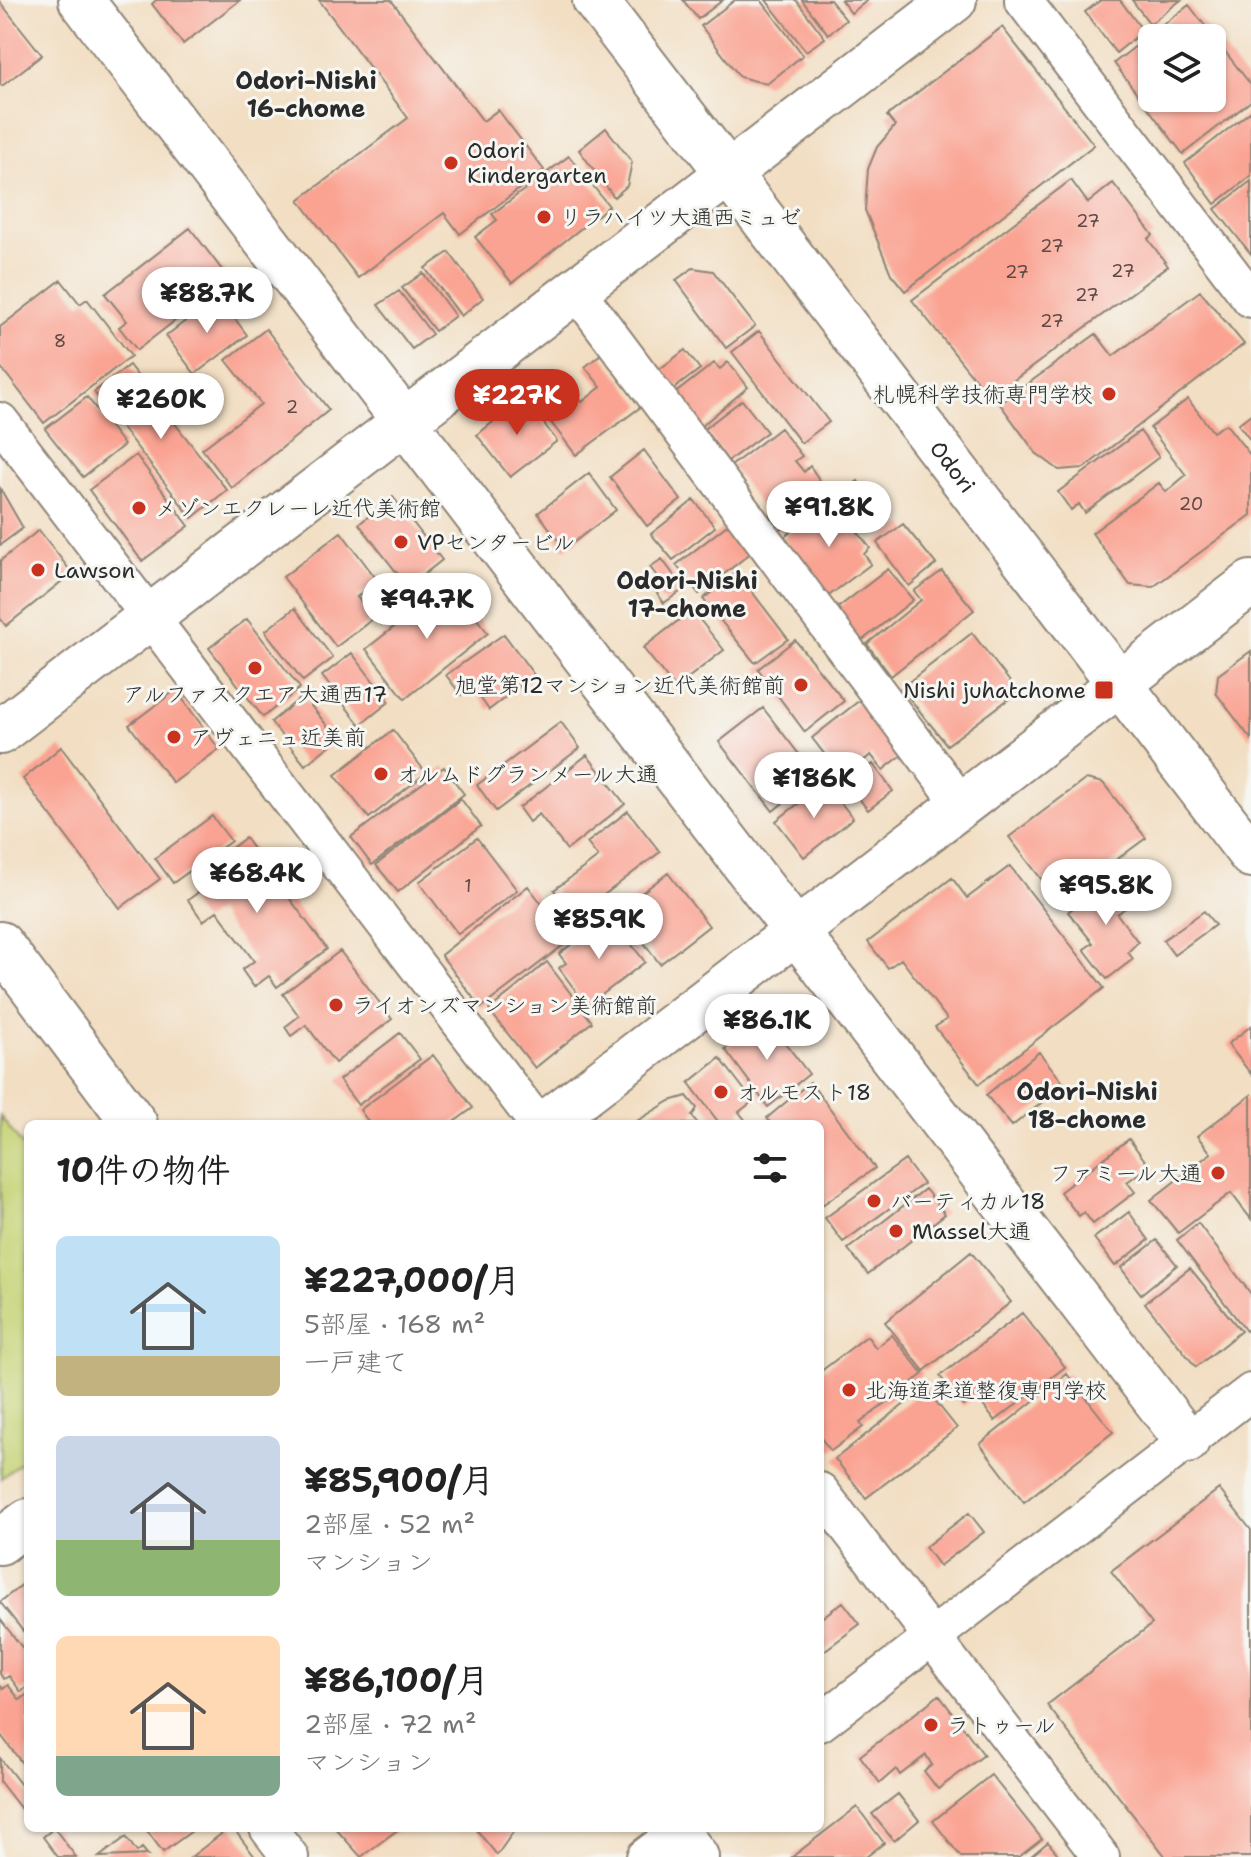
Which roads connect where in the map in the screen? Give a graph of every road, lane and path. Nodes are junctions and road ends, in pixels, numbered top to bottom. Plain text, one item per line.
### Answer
1 (81, 0) edge
2 (595, 0) edge
3 (954, 0) edge
4 (1023, 0) edge
5 (728, 173) junction
6 (576, 290) junction
7 (1251, 299) edge
8 (0, 421) edge
9 (405, 423) junction
10 (1251, 583) edge
11 (151, 617) junction
12 (1119, 684) junction
13 (0, 732) edge
14 (962, 805) junction
15 (1251, 855) edge
16 (795, 932) junction
17 (0, 944) edge
18 (132, 1120) edge
19 (535, 1120) edge
20 (550, 1120) edge
21 (1251, 1392) edge
22 (1187, 1441) junction
23 (824, 1496) edge
24 (24, 1524) edge
25 (0, 1542) edge
26 (932, 1636) junction
27 (824, 1720) edge
28 (271, 1832) edge
29 (290, 1857) edge
30 (1101, 1857) edge

1 - 9 street
2 - 5 street, Odori
3 - 5 street
4 - 7 street
5 - 6 street
5 - 12 street, Odori
6 - 9 street
6 - 14 street
8 - 11 street
9 - 11 street
9 - 16 street
10 - 12 street
11 - 13 street
11 - 19 street
12 - 14 street
12 - 15 street, Odori
14 - 16 street
16 - 20 street
16 - 22 street
17 - 18 street
21 - 22 street
22 - 26 street
23 - 26 street
24 - 25 street
26 - 27 street
26 - 30 street
28 - 29 street

